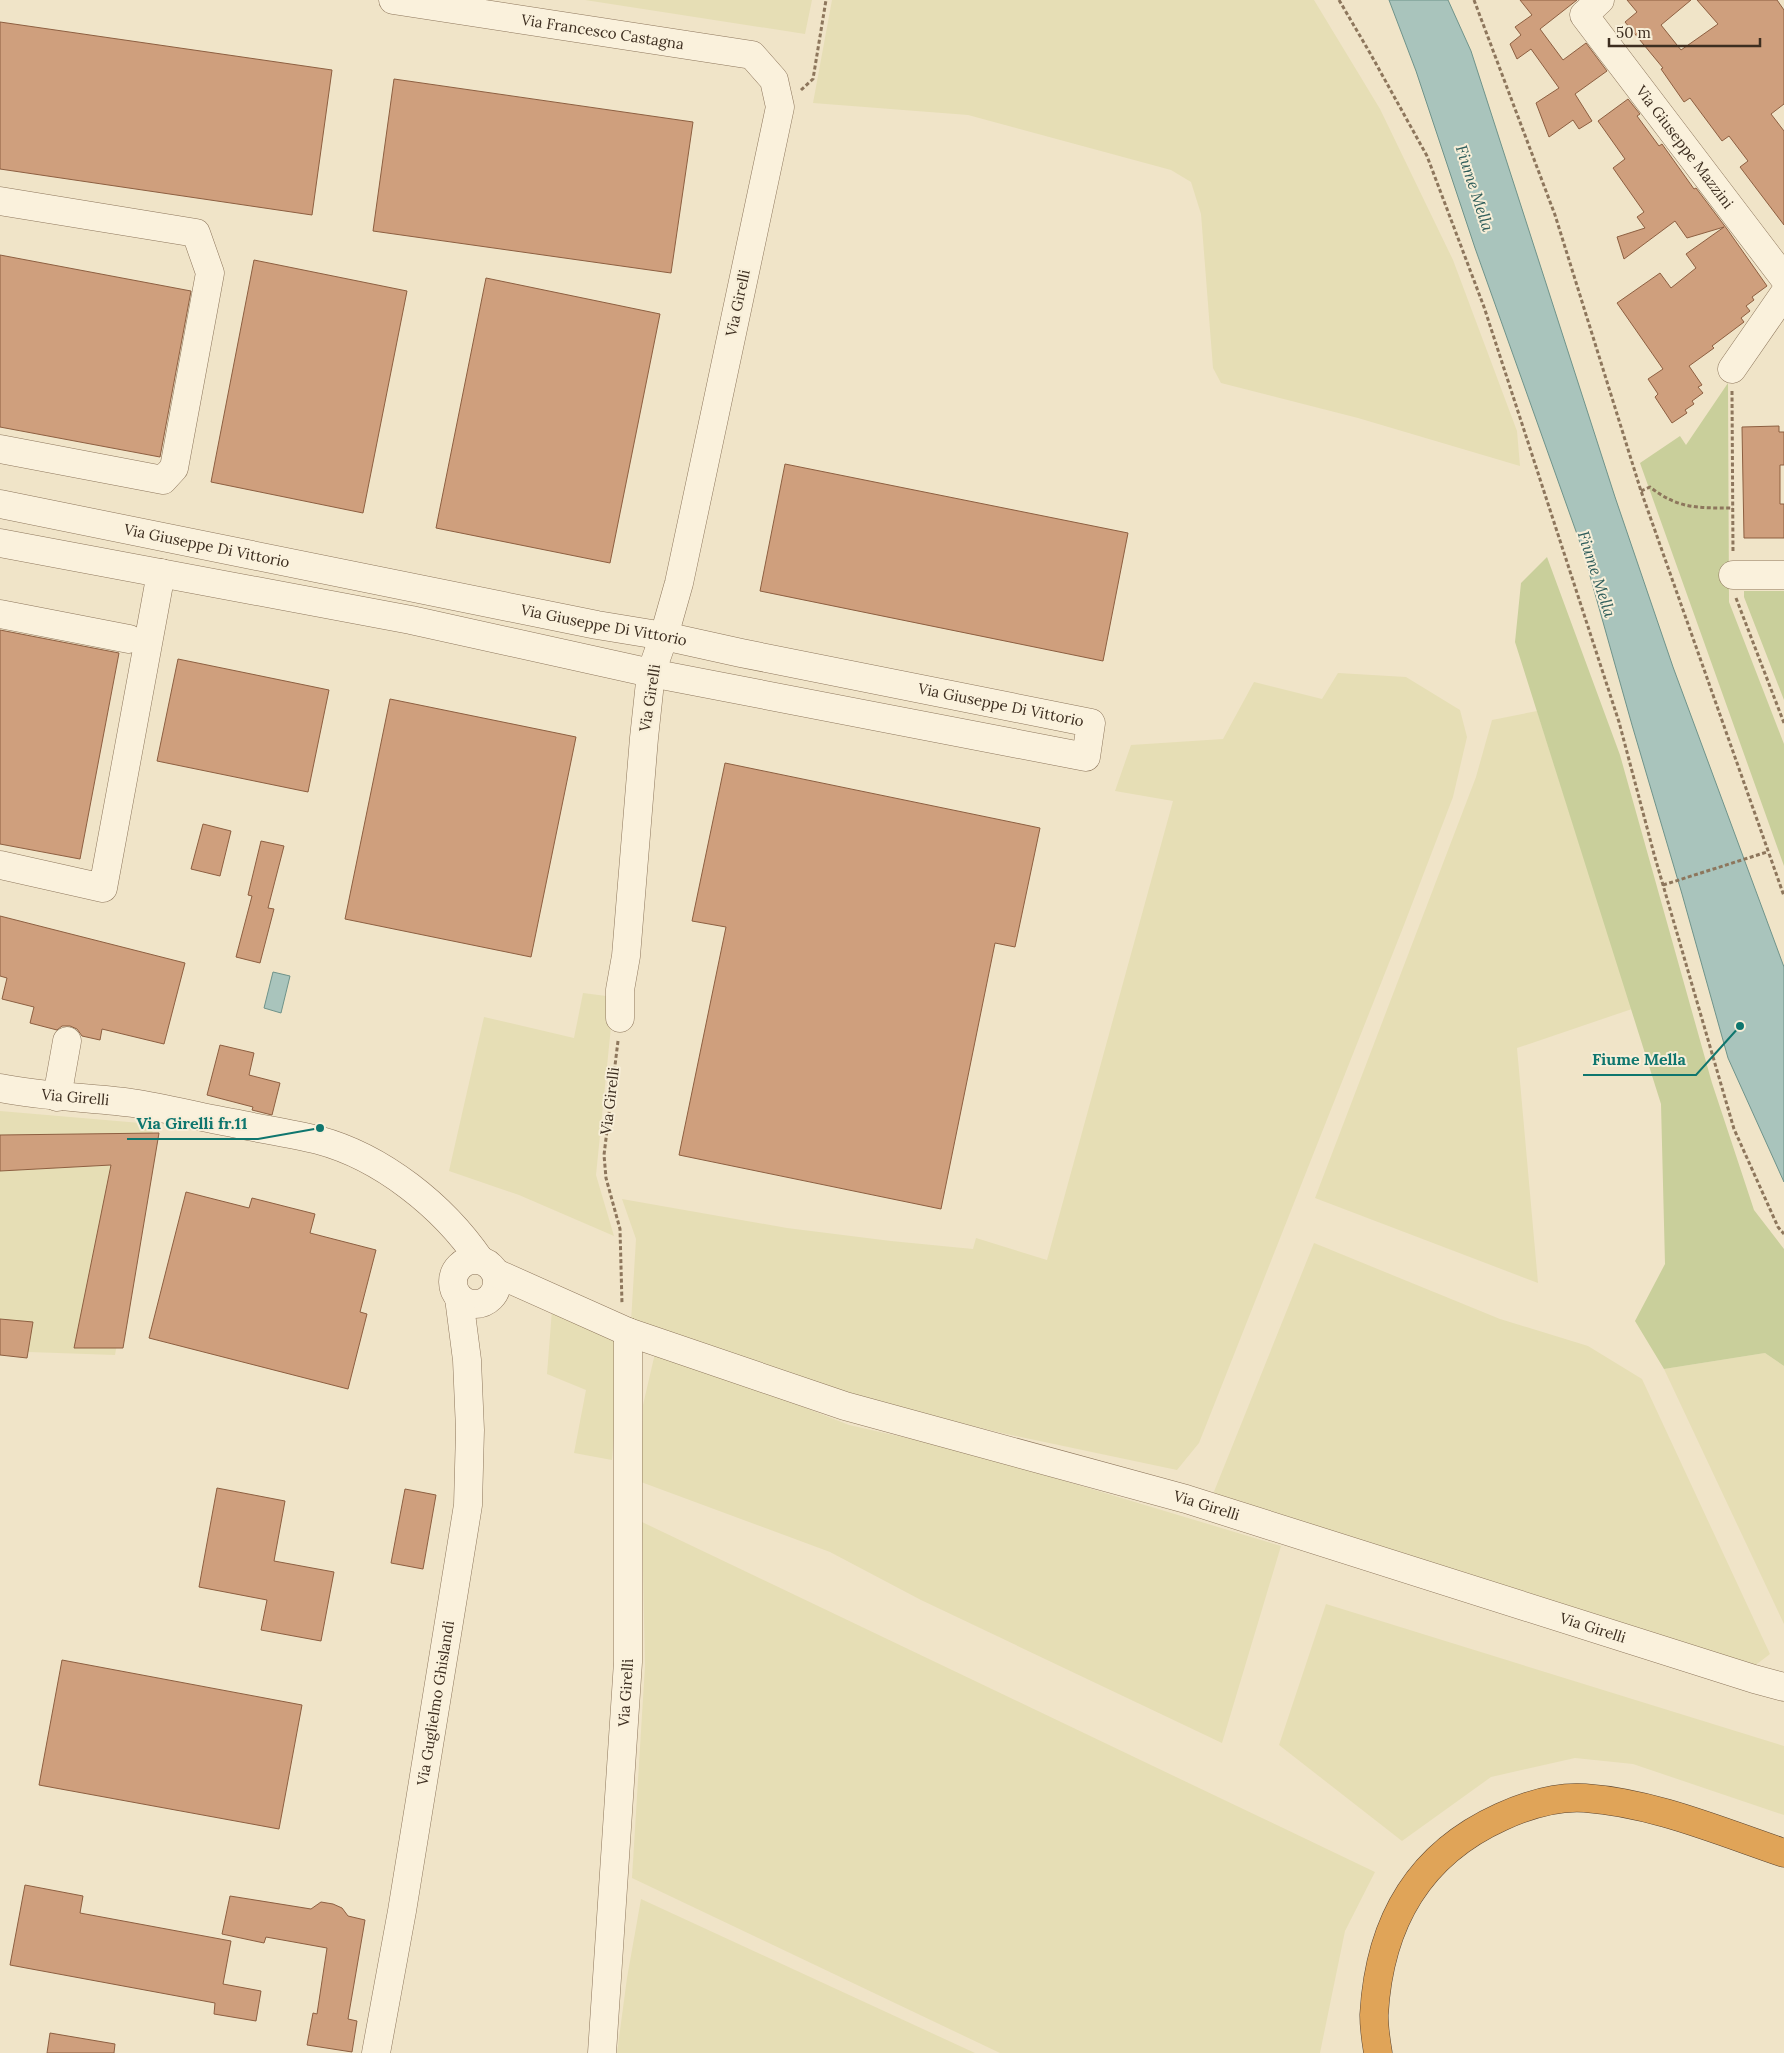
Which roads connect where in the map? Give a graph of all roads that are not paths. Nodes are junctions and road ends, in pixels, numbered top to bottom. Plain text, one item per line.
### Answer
1 (393, 0) edge
2 (1585, 5) edge
3 (780, 107) joint
4 (0, 201) edge
5 (1784, 278) edge
6 (1784, 294) edge
7 (1732, 369) road end
8 (0, 449) edge
9 (0, 504) edge
10 (0, 543) edge
11 (161, 573) junction
12 (1733, 575) road end
13 (1784, 575) edge
14 (0, 614) edge
15 (664, 636) junction
16 (129, 639) dead end
17 (651, 673) junction
18 (0, 865) edge
19 (620, 1018) road end
20 (67, 1041) dead end
21 (0, 1088) edge
22 (58, 1097) junction
23 (478, 1267) junction
24 (459, 1298) junction
25 (486, 1302) junction
26 (628, 1332) junction
27 (467, 1360) junction
28 (1784, 1687) edge
29 (1784, 1853) edge
30 (377, 2050) edge
31 (602, 2053) edge
32 (1378, 2053) edge

1 - 3 street, Via Francesco Castagna
2 - 5 street, Via Giuseppe Mazzini
3 - 15 street, Via Girelli
4 - 8 street
6 - 7 street
9 - 15 street, Via Giuseppe Di Vittorio
10 - 11 street, Via Giuseppe Di Vittorio
11 - 17 street, Via Giuseppe Di Vittorio
11 - 18 street
12 - 13 street
14 - 16 street
15 - 17 street, Via Girelli
15 - 17 street, Via Giuseppe Di Vittorio
17 - 19 street, Via Girelli
20 - 22 street
21 - 22 street, Via Girelli
22 - 23 street, Via Girelli
23 - 24 street
23 - 25 street
23 - 26 street, Via Girelli
24 - 25 street
24 - 27 street, Via Guglielmo Ghislandi
25 - 27 street, Via Guglielmo Ghislandi
26 - 28 street, Via Girelli
26 - 31 street, Via Girelli
27 - 30 street, Via Guglielmo Ghislandi
29 - 32 highway

